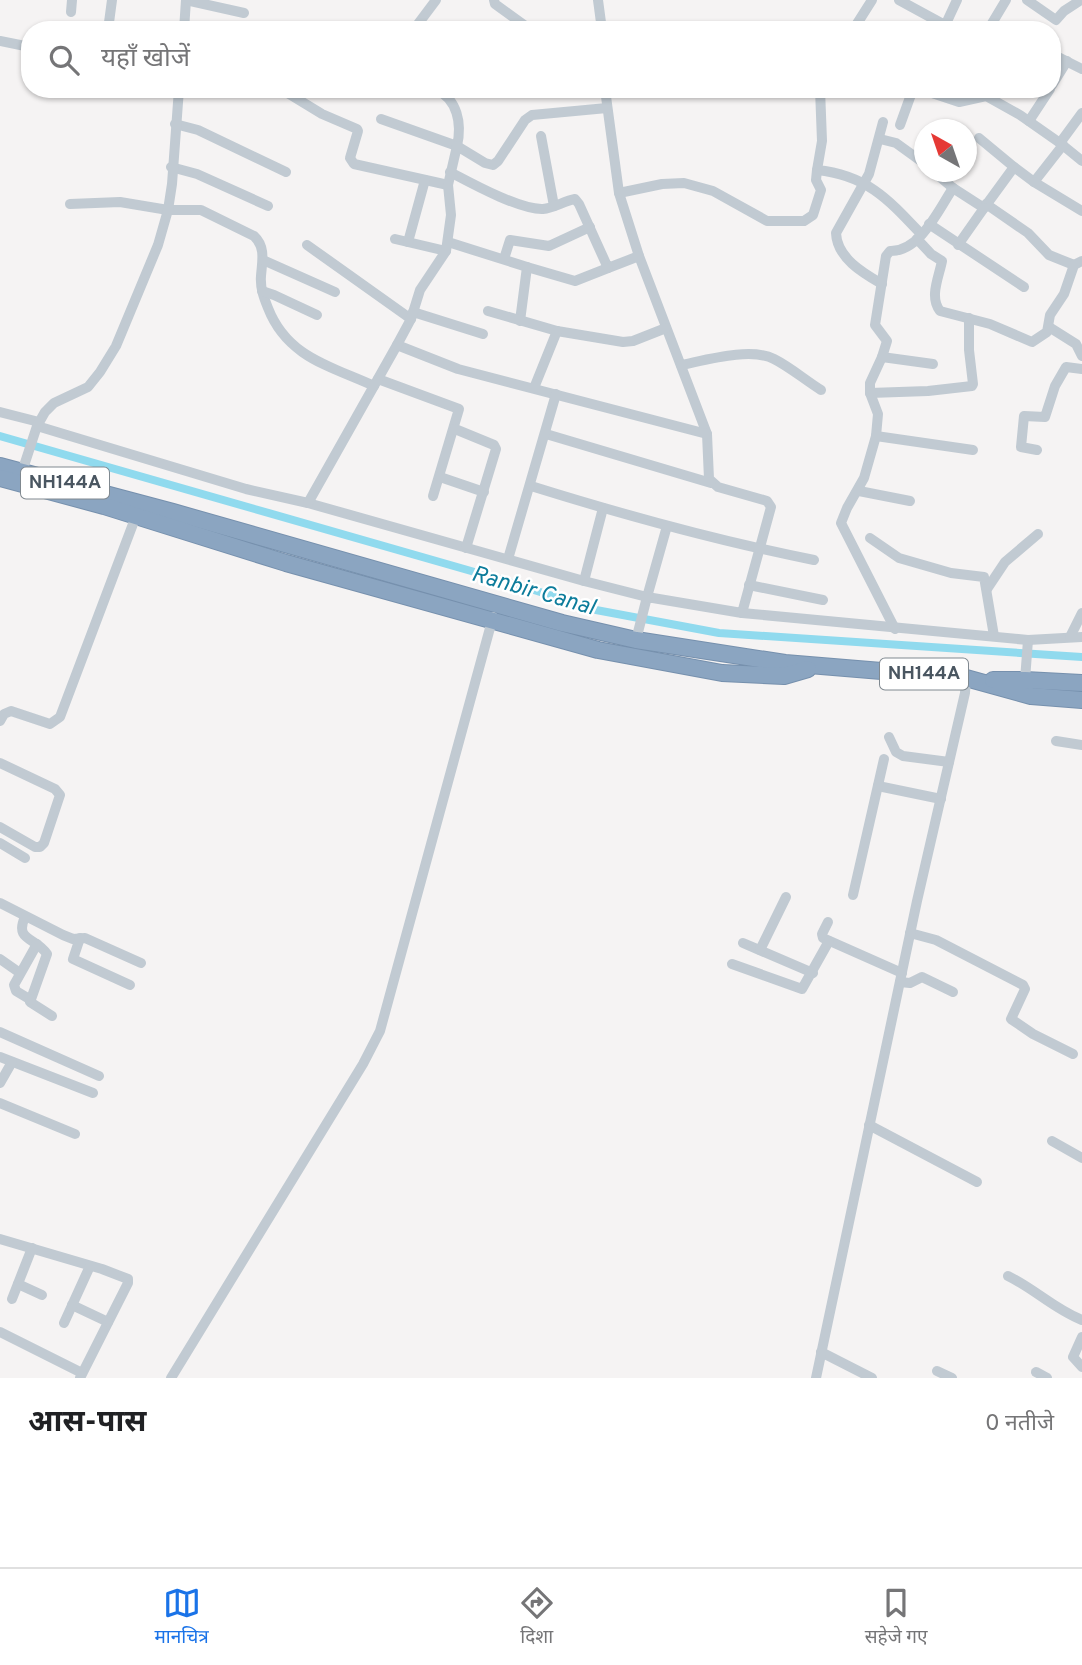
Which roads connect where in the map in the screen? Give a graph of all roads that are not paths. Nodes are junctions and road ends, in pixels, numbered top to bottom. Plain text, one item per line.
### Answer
1 (72, 0) edge
2 (112, 0) edge
3 (186, 0) edge
4 (436, 0) edge
5 (494, 0) edge
6 (598, 0) edge
7 (872, 0) edge
8 (899, 0) edge
9 (957, 0) edge
10 (1006, 0) edge
11 (1027, 0) edge
12 (1081, 0) edge
13 (71, 12) dead end
14 (244, 13) dead end
15 (109, 21) edge
16 (185, 21) edge
17 (420, 21) edge
18 (519, 21) edge
19 (601, 21) edge
20 (859, 21) edge
21 (936, 21) edge
22 (950, 21) edge
23 (993, 21) edge
24 (1049, 21) edge
25 (1056, 21) edge
26 (0, 41) edge
27 (21, 45) edge
28 (1061, 58) edge
29 (1067, 61) junction
30 (1082, 69) edge
31 (1061, 71) edge
32 (178, 98) edge
33 (296, 98) edge
34 (450, 98) edge
35 (606, 98) edge
36 (820, 98) edge
37 (909, 98) edge
38 (947, 98) edge
39 (977, 98) edge
40 (990, 98) edge
41 (1044, 98) edge
42 (607, 108) junction
43 (1082, 113) edge
44 (381, 119) dead end
45 (1030, 121) junction
46 (883, 122) dead end
47 (175, 124) junction
48 (900, 125) dead end
49 (541, 136) dead end
50 (979, 138) dead end
51 (880, 139) junction
52 (1061, 144) junction
53 (457, 146) junction
54 (914, 156) edge
55 (1082, 161) edge
56 (172, 167) junction
57 (1014, 167) junction
58 (817, 170) junction
59 (286, 172) dead end
60 (450, 172) junction
61 (425, 180) junction
62 (946, 182) edge
63 (1034, 182) junction
64 (864, 183) junction
65 (448, 185) junction
66 (953, 188) junction
67 (619, 193) junction
68 (70, 204) dead end
69 (268, 206) dead end
70 (554, 206) junction
71 (985, 206) junction
72 (169, 210) junction
73 (1082, 212) edge
74 (929, 224) junction
75 (590, 227) junction
76 (919, 237) junction
77 (396, 239) dead end
78 (408, 242) junction
79 (307, 244) dead end
80 (958, 244) junction
81 (447, 246) junction
82 (639, 256) junction
83 (504, 259) junction
84 (264, 260) junction
85 (1078, 263) edge
86 (527, 267) junction
87 (608, 268) junction
88 (882, 284) junction
89 (1024, 287) dead end
90 (262, 291) junction
91 (335, 292) dead end
92 (488, 311) dead end
93 (317, 315) dead end
94 (412, 315) junction
95 (969, 318) junction
96 (520, 321) junction
97 (1049, 327) junction
98 (666, 328) junction
99 (557, 331) junction
100 (483, 334) dead end
101 (397, 345) junction
102 (1082, 356) edge
103 (882, 357) junction
104 (933, 364) dead end
105 (681, 365) junction
106 (1082, 369) edge
107 (376, 382) junction
108 (534, 388) junction
109 (821, 390) dead end
110 (870, 393) junction
111 (556, 394) junction
112 (0, 412) edge
113 (38, 424) junction
114 (454, 429) junction
115 (546, 434) junction
116 (707, 434) junction
117 (876, 436) junction
118 (973, 450) dead end
119 (1037, 450) dead end
120 (0, 466) edge
121 (440, 477) junction
122 (0, 478) edge
123 (20, 478) junction
124 (711, 483) junction
125 (531, 486) junction
126 (859, 491) junction
127 (484, 492) junction
128 (433, 496) dead end
129 (911, 501) dead end
130 (308, 503) junction
131 (603, 509) junction
132 (136, 516) junction
133 (667, 526) junction
134 (1038, 534) dead end
135 (870, 538) dead end
136 (466, 548) junction
137 (761, 550) junction
138 (508, 559) junction
139 (814, 560) dead end
140 (584, 581) junction
141 (750, 585) junction
142 (987, 589) junction
143 (647, 597) junction
144 (823, 600) dead end
145 (497, 604) junction
146 (742, 613) junction
147 (1082, 613) edge
148 (492, 620) junction
149 (895, 629) junction
150 (638, 634) junction
151 (994, 636) junction
152 (1076, 637) edge
153 (1028, 644) junction
154 (821, 667) junction
155 (973, 679) junction
156 (1025, 680) junction
157 (1082, 684) edge
158 (1082, 701) edge
159 (0, 721) edge
160 (889, 737) dead end
161 (1056, 741) dead end
162 (1082, 745) edge
163 (884, 759) dead end
164 (949, 762) junction
165 (0, 763) edge
166 (878, 786) junction
167 (941, 799) junction
168 (0, 827) edge
169 (0, 843) edge
170 (25, 858) dead end
171 (853, 895) dead end
172 (786, 897) dead end
173 (0, 903) edge
174 (25, 917) junction
175 (828, 922) dead end
176 (916, 934) junction
177 (80, 938) junction
178 (829, 941) junction
179 (743, 943) dead end
180 (37, 944) junction
181 (760, 950) junction
182 (0, 959) edge
183 (141, 963) dead end
184 (732, 964) dead end
185 (20, 973) junction
186 (813, 973) junction
187 (904, 980) junction
188 (130, 985) dead end
189 (953, 992) dead end
190 (31, 1000) junction
191 (52, 1016) dead end
192 (0, 1032) edge
193 (1073, 1054) dead end
194 (0, 1057) edge
195 (12, 1062) junction
196 (99, 1076) dead end
197 (0, 1083) edge
198 (93, 1093) dead end
199 (0, 1103) edge
200 (869, 1125) junction
201 (75, 1134) dead end
202 (1052, 1141) dead end
203 (1082, 1158) edge
204 (977, 1182) dead end
205 (0, 1239) edge
206 (32, 1248) junction
207 (90, 1266) junction
208 (1008, 1276) dead end
209 (18, 1284) junction
210 (42, 1295) dead end
211 (12, 1300) dead end
212 (72, 1305) junction
213 (1082, 1320) edge
214 (108, 1322) junction
215 (64, 1323) dead end
216 (0, 1332) edge
217 (1082, 1337) edge
218 (821, 1352) junction
219 (1082, 1367) edge
220 (937, 1371) dead end
221 (1036, 1372) dead end
222 (81, 1375) edge
223 (171, 1378) edge
224 (816, 1378) edge
225 (872, 1378) edge
226 (952, 1378) edge
227 (1047, 1378) edge

1 - 13 street
2 - 15 street
3 - 14 street
3 - 16 street
4 - 17 street
5 - 18 street
6 - 19 street
7 - 20 street
8 - 21 street
9 - 22 street
10 - 23 street
11 - 24 street
12 - 25 street
26 - 27 street
28 - 29 street
29 - 30 street
29 - 31 street
32 - 47 street
33 - 61 street
34 - 53 street
35 - 42 street
36 - 58 street
37 - 48 street
38 - 39 street
40 - 45 street
41 - 45 street
42 - 53 street
42 - 67 street
43 - 52 street
44 - 53 street
45 - 52 street
46 - 51 street
47 - 56 street
47 - 59 street
49 - 70 street
50 - 57 street
51 - 54 street
51 - 64 street
52 - 55 street
52 - 63 street
53 - 60 street
56 - 69 street
56 - 72 street
57 - 63 street
57 - 71 street
58 - 64 street
58 - 67 street
60 - 65 street
60 - 70 street
61 - 65 street
61 - 78 street
62 - 66 street
63 - 73 street
64 - 76 street
64 - 88 street
65 - 81 street
66 - 71 street
66 - 74 street
67 - 82 street
68 - 72 street
70 - 75 street
71 - 80 street
71 - 85 street
72 - 84 street
72 - 113 street
74 - 76 street
74 - 80 street
75 - 83 street
75 - 87 street
76 - 88 street
76 - 95 street
77 - 78 street
78 - 81 street
79 - 94 street
80 - 89 street
81 - 83 street
81 - 94 street
82 - 87 street
82 - 98 street
83 - 86 street
84 - 90 street
84 - 91 street
85 - 97 street
86 - 87 street
86 - 96 street
88 - 103 street
90 - 93 street
90 - 107 street
92 - 96 street
94 - 100 street
94 - 101 street
95 - 97 street
95 - 110 street
96 - 99 street
97 - 102 street
98 - 99 street
98 - 105 street
99 - 108 street
101 - 107 street
101 - 108 street
103 - 104 street
103 - 110 street
105 - 109 street
105 - 116 street
106 - 119 street
107 - 114 street
107 - 130 street
108 - 111 street
110 - 117 street
111 - 115 street
111 - 116 street
112 - 113 street
113 - 123 street
113 - 130 street
114 - 121 street
114 - 127 street
115 - 124 street
115 - 125 street
116 - 124 street
117 - 118 street
117 - 126 street
120 - 123 highway, NH144A
121 - 127 street
121 - 128 street
122 - 123 highway, NH144A
123 - 132 highway, NH144A
123 - 145 highway, NH144A
124 - 137 street
125 - 131 street
125 - 138 street
126 - 129 street
126 - 149 street
127 - 136 street
130 - 136 street
131 - 133 street
131 - 140 street
132 - 148 highway
132 - 159 street
133 - 137 street
133 - 143 street
134 - 142 street
135 - 142 street
136 - 138 street
137 - 139 street
137 - 141 street
138 - 140 street
140 - 143 street
141 - 144 street
141 - 146 street
142 - 151 street
143 - 146 street
143 - 150 street
145 - 148 street
145 - 150 highway, NH144A
146 - 149 street
147 - 152 street
148 - 154 highway
148 - 223 street
149 - 151 street
150 - 154 highway, NH144A
151 - 153 street
152 - 153 street
153 - 156 street
154 - 155 highway, NH144A
155 - 156 highway, NH144A
155 - 158 highway
155 - 164 street
156 - 157 highway, NH144A
160 - 164 street
161 - 162 street
163 - 166 street
164 - 167 street
165 - 168 street
166 - 167 street
166 - 171 street
167 - 176 street
169 - 170 street
172 - 181 street
173 - 174 street
174 - 177 street
174 - 180 street
175 - 178 street
176 - 187 street
176 - 193 street
177 - 183 street
177 - 188 street
178 - 186 street
178 - 187 street
179 - 181 street
180 - 185 street
180 - 190 street
181 - 186 street
182 - 185 street
184 - 186 street
185 - 190 street
187 - 189 street
187 - 200 street
190 - 191 street
192 - 196 street
194 - 195 street
195 - 197 street
195 - 198 street
199 - 201 street
200 - 204 street
200 - 218 street
202 - 203 street
205 - 206 street
206 - 207 street
206 - 209 street
207 - 212 street
207 - 214 street
208 - 213 street
209 - 210 street
209 - 211 street
212 - 214 street
212 - 215 street
214 - 222 street
216 - 222 street
217 - 219 street
218 - 224 street
218 - 225 street
220 - 226 street
221 - 227 street

